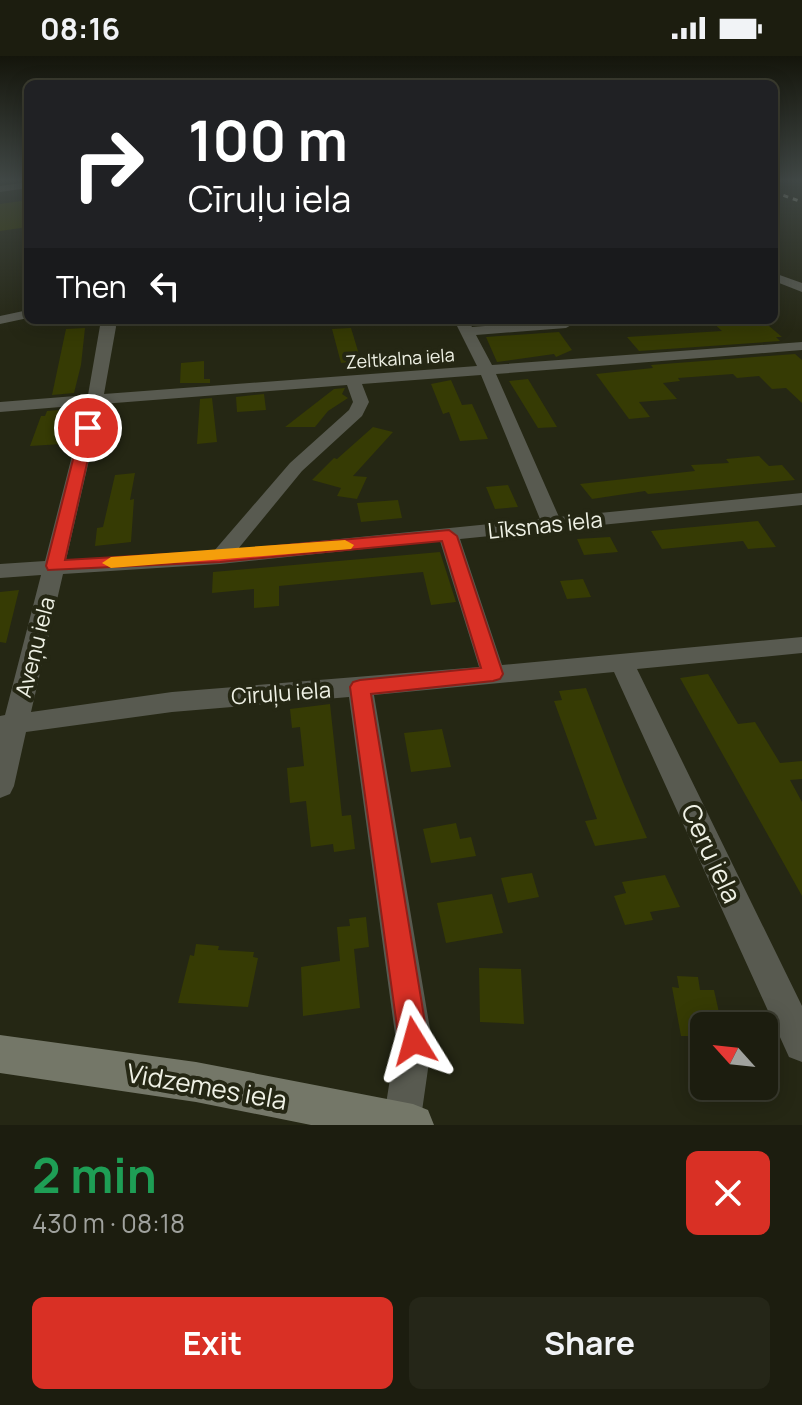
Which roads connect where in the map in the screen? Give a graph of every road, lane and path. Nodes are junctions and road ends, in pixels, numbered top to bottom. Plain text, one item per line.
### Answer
1 (778, 279) edge
2 (802, 288) edge
3 (24, 315) edge
4 (0, 320) edge
5 (109, 324) edge
6 (566, 324) dead end
7 (463, 326) edge
8 (802, 346) edge
9 (487, 371) junction
10 (353, 381) junction
11 (95, 400) junction
12 (0, 407) edge
13 (802, 499) edge
14 (552, 524) junction
15 (449, 536) junction
16 (220, 557) junction
17 (54, 566) junction
18 (0, 571) edge
19 (802, 645) edge
20 (621, 661) junction
21 (493, 674) junction
22 (360, 687) junction
23 (8, 725) edge
24 (0, 786) edge
25 (802, 1044) edge
26 (0, 1054) edge
27 (408, 1124) edge

1 - 2 street
3 - 4 street
5 - 11 street, Aveņu iela
6 - 7 street
7 - 9 street
8 - 9 street, Zeltkalna iela
9 - 10 street, Zeltkalna iela
9 - 14 street
10 - 11 street, Zeltkalna iela
10 - 16 street
11 - 12 street, Zeltkalna iela
11 - 17 street, Aveņu iela
13 - 14 street, Līksnas iela
14 - 15 street, Līksnas iela
15 - 16 street, Līksnas iela
15 - 21 street
16 - 17 street, Līksnas iela
17 - 18 street, Līksnas iela
17 - 23 street, Aveņu iela
19 - 20 street, Cīruļu iela
20 - 21 street, Cīruļu iela
20 - 25 street, Ceru iela
21 - 22 street, Cīruļu iela
22 - 23 street, Cīruļu iela
22 - 27 street
23 - 24 street, Aveņu iela
26 - 27 street, Vidzemes iela

